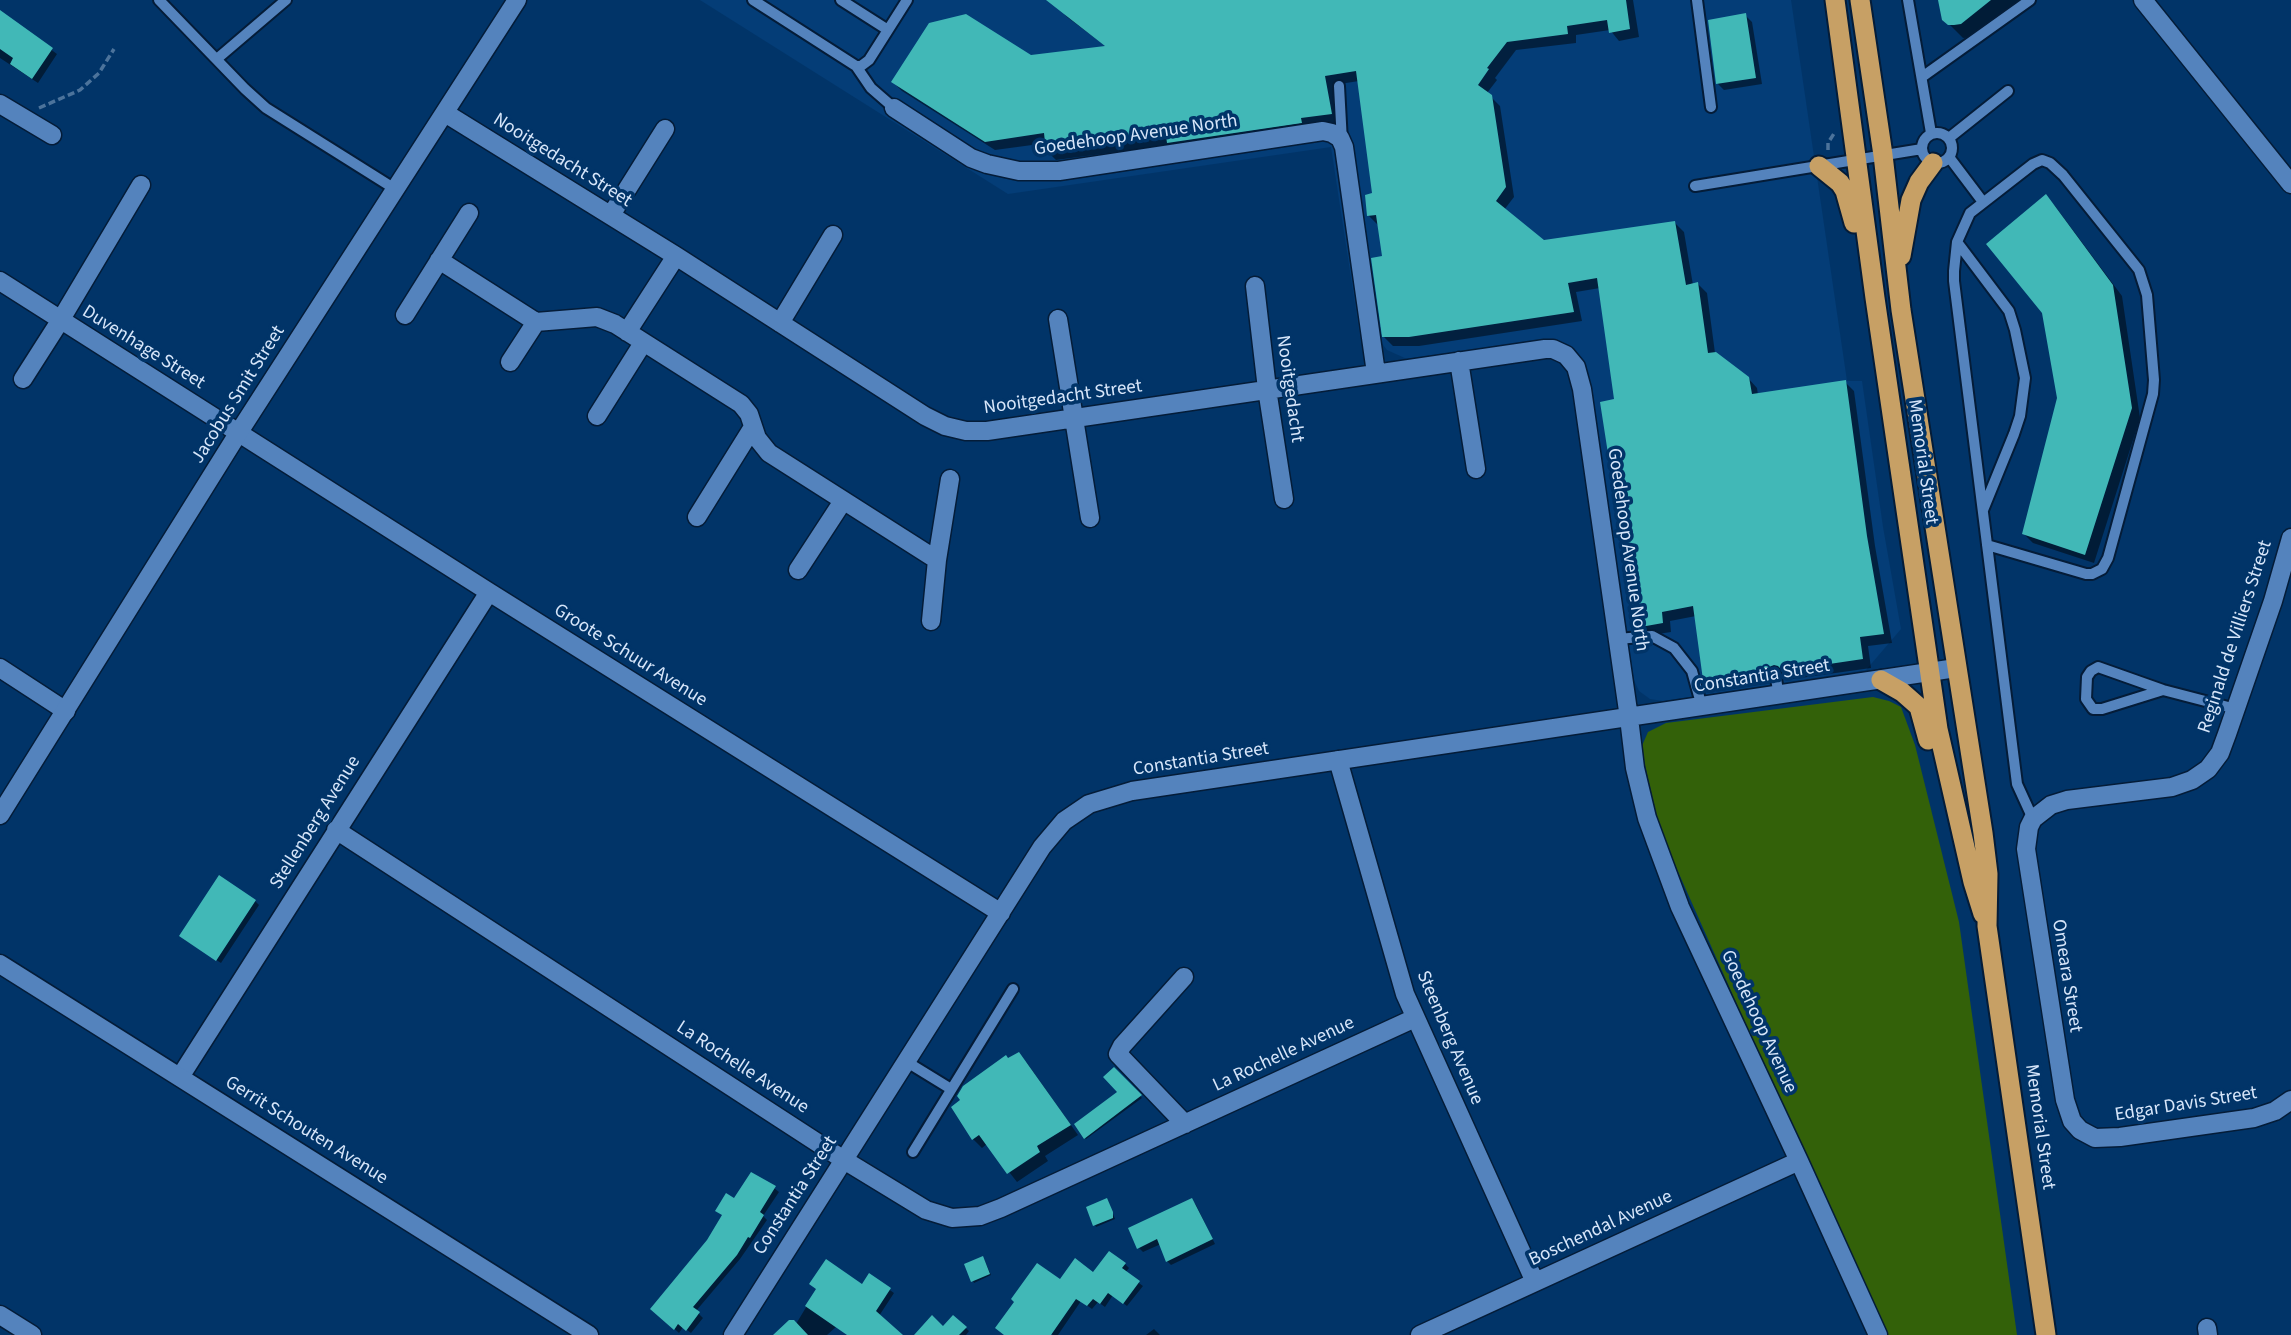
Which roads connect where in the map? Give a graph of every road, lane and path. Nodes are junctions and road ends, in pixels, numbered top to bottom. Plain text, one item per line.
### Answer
1 (159, 0) edge
2 (286, 0) edge
3 (517, 0) edge
4 (841, 0) edge
5 (907, 0) edge
6 (1697, 0) edge
7 (1835, 0) edge
8 (1860, 0) edge
9 (1908, 0) edge
10 (2030, 0) edge
11 (2143, 0) edge
12 (758, 1) edge
13 (888, 30) junction
14 (114, 49) dead end
15 (218, 58) junction
16 (856, 66) junction
17 (1922, 77) junction
18 (1339, 86) dead end
19 (2008, 91) dead end
20 (0, 104) edge
21 (1711, 107) dead end
22 (894, 108) joint
23 (445, 113) junction
24 (17, 114) junction
25 (665, 129) dead end
26 (1931, 133) junction
27 (52, 135) dead end
28 (1949, 138) junction
29 (1342, 142) junction
30 (1883, 155) junction
31 (1935, 156) junction
32 (1857, 158) junction
33 (1819, 166) junction
34 (2291, 184) edge
35 (141, 185) dead end
36 (1695, 186) dead end
37 (395, 189) junction
38 (1983, 202) junction
39 (469, 213) dead end
40 (611, 215) junction
41 (833, 235) dead end
42 (1957, 242) junction
43 (676, 256) junction
44 (439, 260) junction
45 (1897, 279) junction
46 (0, 281) edge
47 (1255, 286) dead end
48 (1875, 298) junction
49 (405, 315) dead end
50 (1058, 319) dead end
51 (60, 321) junction
52 (536, 322) junction
53 (780, 323) junction
54 (626, 332) junction
55 (643, 343) junction
56 (1459, 361) junction
57 (510, 362) dead end
58 (1376, 373) junction
59 (23, 379) dead end
60 (1267, 389) junction
61 (1582, 389) joint
62 (597, 416) dead end
63 (1074, 418) junction
64 (753, 428) junction
65 (239, 432) junction
66 (1476, 469) dead end
67 (950, 479) dead end
68 (1284, 499) dead end
69 (843, 501) junction
70 (1983, 512) junction
71 (697, 517) dead end
72 (1090, 519) dead end
73 (2291, 537) edge
74 (1987, 545) junction
75 (937, 561) junction
76 (799, 570) dead end
77 (489, 592) junction
78 (931, 621) dead end
79 (1618, 639) junction
80 (0, 668) edge
81 (1956, 668) junction
82 (1930, 672) junction
83 (1775, 673) dead end
84 (1881, 680) junction
85 (2163, 690) junction
86 (1779, 696) junction
87 (1702, 707) junction
88 (2236, 709) junction
89 (66, 711) junction
90 (1629, 718) junction
91 (1338, 760) junction
92 (0, 815) edge
93 (2033, 818) junction
94 (336, 830) junction
95 (1967, 857) junction
96 (1001, 913) junction
97 (1987, 926) junction
98 (0, 964) edge
99 (1184, 977) dead end
100 (1013, 989) dead end
101 (1415, 1018) junction
102 (906, 1062) junction
103 (180, 1077) junction
104 (951, 1089) junction
105 (2291, 1100) edge
106 (1185, 1124) junction
107 (2085, 1134) joint
108 (913, 1153) dead end
109 (844, 1160) junction
110 (1800, 1161) junction
111 (1535, 1282) junction
112 (0, 1315) edge
113 (24, 1333) edge
114 (589, 1335) edge
115 (733, 1335) edge
116 (1420, 1335) edge
117 (1878, 1335) edge
118 (2046, 1335) edge

1 - 15 lane
2 - 15 lane
3 - 23 street, Jacobus Smit Street
4 - 13 lane
5 - 13 lane
6 - 21 lane
7 - 32 highway, Memorial Street
8 - 30 highway, Memorial Street
9 - 17 lane
10 - 17 lane
11 - 34 street
12 - 16 lane, Goedehoop Avenue North
13 - 16 lane
14 - 24 path
15 - 37 lane
16 - 22 lane, Goedehoop Avenue North
17 - 26 lane
18 - 29 lane
19 - 28 lane
20 - 24 street
22 - 29 street, Goedehoop Avenue North
23 - 37 street, Jacobus Smit Street
23 - 40 street, Nooitgedacht Street
24 - 27 street
25 - 40 street
26 - 28 lane
26 - 31 lane
28 - 31 lane
29 - 58 street
30 - 31 lane
30 - 32 lane
30 - 45 highway, Memorial Street
31 - 38 lane
31 - 45 highway
32 - 33 lane
32 - 48 highway, Memorial Street
33 - 36 lane
33 - 48 highway
35 - 51 street, Duvenhage Street
37 - 65 street, Jacobus Smit Street
38 - 42 lane
38 - 74 lane
39 - 44 street
40 - 43 street, Nooitgedacht Street
41 - 53 street
42 - 70 lane
42 - 70 lane
43 - 53 street, Nooitgedacht Street
43 - 54 street
44 - 49 street
44 - 52 street
45 - 81 highway, Memorial Street
46 - 51 street, Duvenhage Street
47 - 60 street, Nooitgedacht
48 - 82 highway, Memorial Street
50 - 63 street
51 - 59 street, Duvenhage Street
51 - 65 street, Duvenhage Street
52 - 54 street
52 - 57 street
53 - 63 street, Nooitgedacht Street
54 - 55 street
55 - 62 street
55 - 64 street
56 - 58 street, Nooitgedacht Street
56 - 61 street, Nooitgedacht Street
56 - 66 street
58 - 60 street, Nooitgedacht Street
60 - 63 street, Nooitgedacht Street
60 - 68 street, Nooitgedacht
61 - 79 street, Goedehoop Avenue North
63 - 72 street
64 - 69 street
64 - 71 street
65 - 77 street, Groote Schuur Avenue
65 - 89 street, Jacobus Smit Street
67 - 75 street
69 - 75 street
69 - 76 street
70 - 74 lane
73 - 88 street, Reginald de Villiers Street
74 - 93 lane
75 - 78 street
77 - 94 street, Stellenberg Avenue
77 - 96 street, Groote Schuur Avenue
79 - 87 lane
79 - 90 street, Goedehoop Avenue North
80 - 89 street
81 - 82 street, Constantia Street
81 - 97 highway, Memorial Street
82 - 84 street, Constantia Street
82 - 95 highway, Memorial Street
83 - 86 lane
84 - 86 street, Constantia Street
84 - 95 highway
85 - 85 lane
85 - 88 lane
86 - 87 street, Constantia Street
87 - 90 street, Constantia Street
88 - 93 street, Reginald de Villiers Street
89 - 92 street, Jacobus Smit Street
90 - 91 street, Constantia Street
90 - 110 street, Goedehoop Avenue
91 - 96 street, Constantia Street
91 - 101 street, Steenberg Avenue
93 - 107 street, Omeara Street
94 - 103 street, Stellenberg Avenue
94 - 109 street, La Rochelle Avenue
95 - 97 highway, Memorial Street
96 - 102 street, Constantia Street
97 - 118 highway, Memorial Street
98 - 103 street, Gerrit Schouten Avenue
99 - 106 street
100 - 104 lane
101 - 106 street, La Rochelle Avenue
101 - 111 street, Steenberg Avenue
102 - 104 lane
102 - 109 street, Constantia Street
103 - 114 street, Gerrit Schouten Avenue
104 - 108 lane
105 - 107 street, Edgar Davis Street
106 - 109 street, La Rochelle Avenue
109 - 115 street, Constantia Street
110 - 111 street, Boschendal Avenue
110 - 117 street, Goedehoop Avenue
111 - 116 street, Boschendal Avenue
112 - 113 street

